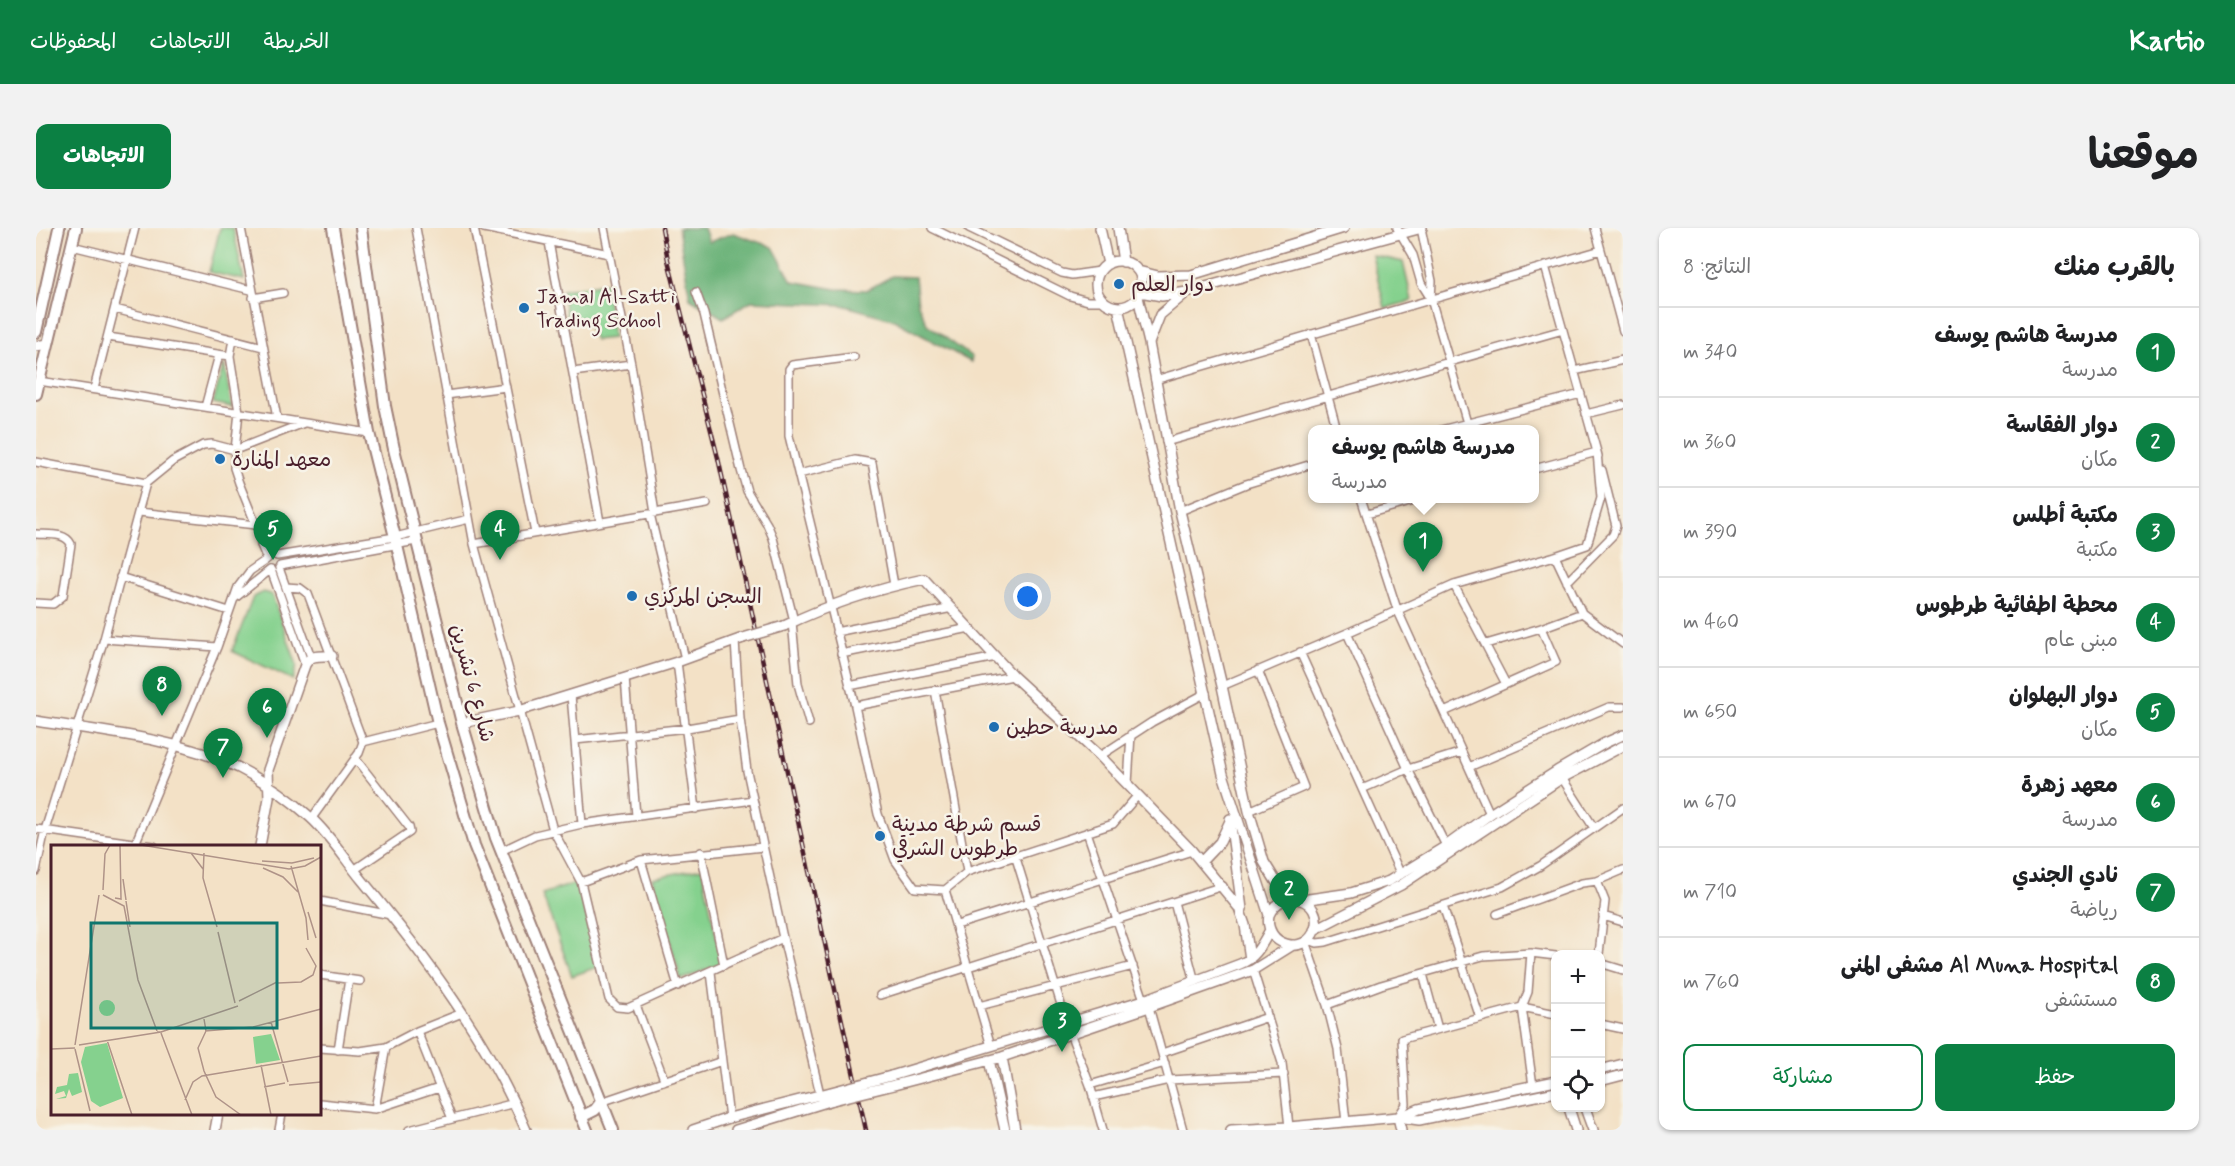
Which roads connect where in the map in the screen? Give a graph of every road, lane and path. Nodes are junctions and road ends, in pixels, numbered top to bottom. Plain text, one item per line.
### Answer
1 (59, 228) edge
2 (76, 228) edge
3 (135, 228) edge
4 (241, 228) edge
5 (333, 228) edge
6 (361, 228) edge
7 (416, 228) edge
8 (474, 228) edge
9 (484, 228) edge
10 (604, 228) edge
11 (932, 228) edge
12 (969, 228) edge
13 (1100, 228) edge
14 (1118, 228) edge
15 (1344, 228) edge
16 (1422, 228) edge
17 (1595, 228) edge
18 (1398, 231) edge
19 (549, 242) junction
20 (72, 246) junction
21 (1601, 250) junction
22 (609, 254) junction
23 (127, 260) junction
24 (1123, 262) junction
25 (1108, 264) junction
26 (1545, 266) junction
27 (1100, 271) junction
28 (1138, 271) junction
29 (251, 290) junction
30 (1187, 291) junction
31 (696, 292) dead end
32 (283, 293) dead end
33 (1139, 295) junction
34 (253, 298) junction
35 (1431, 299) junction
36 (1104, 301) junction
37 (1118, 307) junction
38 (115, 309) junction
39 (1563, 330) junction
40 (1623, 331) edge
41 (36, 332) edge
42 (50, 332) junction
43 (1311, 334) junction
44 (108, 337) junction
45 (233, 339) junction
46 (1149, 343) junction
47 (42, 345) edge
48 (263, 347) junction
49 (219, 355) junction
50 (230, 356) junction
51 (854, 357) dead end
52 (1623, 360) edge
53 (1449, 362) junction
54 (631, 364) junction
55 (1574, 371) junction
56 (573, 372) junction
57 (1155, 380) junction
58 (39, 381) junction
59 (506, 387) junction
60 (94, 389) junction
61 (36, 394) edge
62 (1581, 394) junction
63 (446, 395) junction
64 (1328, 396) junction
65 (1623, 405) edge
66 (205, 407) junction
67 (239, 412) junction
68 (1586, 414) junction
69 (277, 418) junction
70 (304, 423) junction
71 (1336, 425) edge
72 (1468, 425) edge
73 (1472, 425) edge
74 (369, 433) junction
75 (1166, 442) junction
76 (235, 450) junction
77 (1597, 452) junction
78 (36, 462) edge
79 (1308, 465) edge
80 (1539, 468) edge
81 (799, 474) junction
82 (146, 483) junction
83 (1362, 503) edge
84 (1406, 503) edge
85 (708, 504) dead end
86 (1179, 511) junction
87 (139, 512) junction
88 (652, 513) junction
89 (1367, 514) junction
90 (469, 519) junction
91 (600, 522) junction
92 (258, 528) junction
93 (36, 534) edge
94 (535, 534) junction
95 (415, 536) junction
96 (396, 541) junction
97 (474, 544) junction
98 (276, 556) junction
99 (1555, 556) junction
100 (266, 559) junction
101 (280, 567) junction
102 (270, 570) junction
103 (120, 577) junction
104 (1567, 582) junction
105 (894, 585) junction
106 (1454, 585) junction
107 (286, 587) junction
108 (235, 598) junction
109 (36, 603) edge
110 (830, 606) junction
111 (952, 608) junction
112 (1397, 609) junction
113 (230, 611) junction
114 (1582, 613) junction
115 (790, 623) junction
116 (970, 628) junction
117 (1541, 628) junction
118 (836, 632) junction
119 (1347, 633) junction
120 (104, 639) junction
121 (739, 640) junction
122 (1622, 640) edge
123 (1486, 644) junction
124 (217, 647) junction
125 (1300, 652) junction
126 (841, 654) junction
127 (332, 656) junction
128 (996, 657) junction
129 (681, 660) junction
130 (308, 661) junction
131 (1258, 670) junction
132 (1013, 676) junction
133 (625, 678) junction
134 (1506, 684) junction
135 (849, 686) junction
136 (1222, 686) junction
137 (935, 690) junction
138 (1206, 693) junction
139 (571, 695) junction
140 (855, 706) junction
141 (1623, 707) edge
142 (519, 711) junction
143 (1444, 712) junction
144 (740, 719) junction
145 (36, 721) edge
146 (438, 723) junction
147 (462, 723) junction
148 (809, 723) dead end
149 (75, 728) junction
150 (687, 729) junction
151 (629, 734) junction
152 (1131, 734) junction
153 (1623, 735) edge
154 (575, 740) junction
155 (363, 742) junction
156 (175, 746) junction
157 (1623, 746) edge
158 (1462, 752) junction
159 (1100, 756) junction
160 (355, 758) junction
161 (1469, 767) junction
162 (1408, 769) junction
163 (1240, 770) junction
164 (1223, 774) junction
165 (1562, 777) junction
166 (1128, 784) junction
167 (268, 785) junction
168 (1362, 789) junction
169 (1138, 795) junction
170 (753, 800) junction
171 (1232, 806) junction
172 (1623, 808) edge
173 (696, 809) junction
174 (1249, 811) junction
175 (1490, 814) junction
176 (636, 816) junction
177 (312, 818) junction
178 (1230, 819) junction
179 (582, 824) junction
180 (1594, 828) junction
181 (36, 829) edge
182 (45, 830) junction
183 (553, 830) junction
184 (1087, 832) junction
185 (135, 844) junction
186 (144, 845) edge
187 (260, 845) edge
188 (1446, 846) junction
189 (763, 847) junction
190 (501, 851) junction
191 (1192, 851) junction
192 (701, 852) junction
193 (1015, 855) junction
194 (641, 860) junction
195 (1201, 862) junction
196 (354, 870) junction
197 (1623, 870) edge
198 (36, 872) edge
199 (966, 872) junction
200 (1401, 875) junction
201 (1103, 879) junction
202 (1597, 881) junction
203 (581, 882) junction
204 (1223, 886) junction
205 (945, 890) junction
206 (1298, 899) junction
207 (321, 902) edge
208 (1029, 902) junction
209 (1174, 902) junction
210 (1443, 906) junction
211 (1497, 914) dead end
212 (391, 915) junction
213 (1269, 915) junction
214 (1243, 916) junction
215 (1603, 916) junction
216 (1117, 920) junction
217 (1623, 922) edge
218 (957, 925) junction
219 (1269, 930) junction
220 (1314, 930) junction
221 (783, 938) junction
222 (1306, 940) junction
223 (1042, 943) junction
224 (1293, 945) junction
225 (1599, 950) edge
226 (1531, 953) junction
227 (1551, 955) edge
228 (1250, 959) junction
229 (1461, 962) junction
230 (724, 965) junction
231 (1605, 965) edge
232 (968, 966) junction
233 (1133, 966) junction
234 (1253, 970) junction
235 (1623, 970) edge
236 (711, 972) junction
237 (1423, 974) junction
238 (321, 975) edge
239 (349, 979) junction
240 (360, 981) dead end
241 (1195, 982) junction
242 (678, 986) junction
243 (1056, 986) junction
244 (880, 995) dead end
245 (1146, 1004) junction
246 (636, 1005) junction
247 (1327, 1005) junction
248 (979, 1006) junction
249 (1522, 1006) junction
250 (462, 1013) junction
251 (1551, 1013) edge
252 (1268, 1017) junction
253 (1480, 1018) junction
254 (1605, 1025) edge
255 (1068, 1029) junction
256 (1438, 1029) junction
257 (1623, 1029) edge
258 (417, 1031) junction
259 (991, 1046) junction
260 (386, 1047) junction
261 (321, 1048) edge
262 (338, 1050) junction
263 (1162, 1053) junction
264 (1002, 1057) junction
265 (989, 1060) junction
266 (722, 1061) junction
267 (1165, 1063) junction
268 (1623, 1064) edge
269 (1605, 1069) edge
270 (1284, 1074) junction
271 (1623, 1075) edge
272 (664, 1079) junction
273 (893, 1080) junction
274 (1169, 1080) junction
275 (1605, 1080) edge
276 (1551, 1082) edge
277 (1090, 1085) junction
278 (1533, 1086) junction
279 (439, 1088) junction
280 (1551, 1093) edge
281 (820, 1094) junction
282 (832, 1096) junction
283 (1093, 1096) junction
284 (601, 1102) junction
285 (321, 1103) edge
286 (515, 1103) junction
287 (375, 1109) junction
288 (1571, 1112) edge
289 (1587, 1112) edge
290 (218, 1115) edge
291 (282, 1115) edge
292 (581, 1117) junction
293 (1398, 1117) junction
294 (729, 1118) junction
295 (452, 1119) junction
296 (1346, 1122) junction
297 (1289, 1127) junction
298 (215, 1130) edge
299 (279, 1130) edge
300 (409, 1130) edge
301 (526, 1130) edge
302 (587, 1130) edge
303 (613, 1130) edge
304 (693, 1130) edge
305 (736, 1130) edge
306 (1005, 1130) edge
307 (1015, 1130) edge
308 (1103, 1130) edge
309 (1184, 1130) edge
310 (1232, 1130) edge
311 (1399, 1130) edge
312 (1576, 1130) edge
313 (1593, 1130) edge

1 - 41 main road
2 - 20 main road
3 - 23 street
4 - 29 street
5 - 74 main road, شارع 6 تشرين
6 - 95 main road, شارع 6 تشرين
7 - 63 street
8 - 59 street
9 - 19 street
10 - 22 street
11 - 36 street
12 - 27 street
13 - 25 main road
14 - 24 main road
15 - 28 main road
16 - 18 main road
16 - 35 street
17 - 21 street
18 - 30 main road
18 - 35 street
19 - 22 street
19 - 56 street
20 - 23 street
20 - 42 main road
21 - 26 street
21 - 40 street
22 - 54 street
23 - 29 street
23 - 38 street
24 - 25 main road
24 - 28 main road
25 - 27 main road
26 - 35 street
26 - 39 street
27 - 36 main road
28 - 33 main road
29 - 34 street
30 - 33 main road
30 - 46 main road
31 - 115 street
32 - 34 street
33 - 37 main road
33 - 46 main road
34 - 48 street
35 - 43 street
35 - 53 street
36 - 37 main road
37 - 138 main road
38 - 44 street
38 - 45 street
39 - 53 street
39 - 55 street
41 - 42 main road
42 - 47 main road
43 - 57 street
43 - 64 street
44 - 49 street
44 - 60 street
45 - 48 street
45 - 50 street
46 - 57 main road
47 - 58 main road
48 - 69 street
49 - 50 street
49 - 66 street
50 - 67 street
51 - 81 street
52 - 55 street
53 - 64 street
53 - 72 street
54 - 56 street
54 - 88 street
55 - 62 street
56 - 91 street
57 - 75 main road
58 - 60 street
58 - 61 main road
59 - 63 street
59 - 94 street
60 - 66 street
62 - 68 street
62 - 73 street
63 - 90 street
64 - 71 street
64 - 75 street
65 - 68 street
66 - 67 street
67 - 69 street
67 - 76 street
68 - 77 street
69 - 70 street
70 - 74 street
70 - 76 street
74 - 96 main road, شارع 6 تشرين
75 - 86 main road
76 - 82 street
76 - 92 street
77 - 80 street
77 - 99 street
77 - 104 street
78 - 82 street
79 - 86 street
81 - 105 street
81 - 110 street
82 - 87 street
83 - 89 street
84 - 89 street
85 - 88 street
86 - 136 main road
87 - 92 street
87 - 103 street
88 - 91 street
88 - 129 street
89 - 112 street
90 - 95 street
90 - 97 street
91 - 94 street
92 - 98 street
92 - 100 street
93 - 109 street
94 - 97 street
95 - 96 street
95 - 147 main road, شارع 6 تشرين
96 - 98 street
96 - 101 street
96 - 146 main road, شارع 6 تشرين
97 - 142 street
98 - 100 street
98 - 101 street
99 - 104 street
99 - 106 street
100 - 102 street
100 - 108 street
101 - 102 street
101 - 107 street
102 - 108 street
102 - 130 street
103 - 113 street
103 - 120 street
104 - 114 street
105 - 110 main road
105 - 111 main road
106 - 112 street
106 - 123 street
107 - 127 street
107 - 130 street
108 - 113 street
110 - 115 main road
110 - 118 street
111 - 116 main road
111 - 118 street
112 - 119 street
112 - 143 street
113 - 124 street
114 - 117 street
114 - 122 street
115 - 121 main road, bridge
115 - 148 street
116 - 126 street
116 - 128 main road
117 - 123 street
117 - 134 street
118 - 126 street
119 - 125 street
119 - 162 street
120 - 124 street
120 - 149 street
121 - 129 main road
121 - 144 street
123 - 134 street
124 - 156 street
125 - 131 street
125 - 168 street
126 - 135 street
127 - 130 main road
127 - 155 street
128 - 132 main road
128 - 135 street
129 - 133 main road
129 - 150 street
130 - 167 main road
131 - 136 street
131 - 174 street
132 - 137 street
132 - 159 main road
133 - 139 main road
133 - 151 street
134 - 143 street
135 - 140 street
136 - 163 main road
137 - 140 street
137 - 199 street
138 - 152 street
138 - 164 main road
139 - 142 main road
139 - 154 street
140 - 205 street
141 - 161 street
142 - 147 main road
142 - 183 street
143 - 158 street
144 - 150 street
144 - 170 street
145 - 149 main road
146 - 155 street
146 - 292 main road, شارع 6 تشرين
147 - 190 main road, شارع 6 تشرين
149 - 156 main road
149 - 182 street
150 - 151 street
150 - 173 street
151 - 154 street
151 - 176 street
152 - 159 street
152 - 166 street
153 - 175 main road
154 - 179 street
155 - 160 street
156 - 167 main road
156 - 185 street
157 - 165 main road
158 - 161 street
158 - 162 street
159 - 166 main road
160 - 177 street
160 - 196 street
161 - 175 street
162 - 168 street
162 - 188 street
163 - 164 main road
163 - 174 main road
164 - 171 main road
165 - 180 street
165 - 220 main road
166 - 169 main road
167 - 177 main road
167 - 187 main road
168 - 200 street
169 - 184 street
169 - 191 main road
170 - 173 street
170 - 189 street
171 - 178 main road
171 - 213 main road
172 - 180 street
173 - 176 street
174 - 206 main road
175 - 188 main road
176 - 179 street
177 - 196 main road
178 - 195 main road
178 - 214 main road
179 - 183 street
180 - 210 street
181 - 182 street
182 - 185 street
182 - 198 street
183 - 190 street
183 - 203 street
184 - 193 street
184 - 201 street
185 - 186 street
188 - 200 main road
189 - 192 street
189 - 221 street
190 - 284 main road, شارع 6 تشرين
191 - 195 main road
191 - 201 street
192 - 194 street
192 - 230 street
193 - 199 street
193 - 208 street
194 - 203 street
194 - 242 street
195 - 204 main road
196 - 212 main road
197 - 202 street
199 - 205 street
200 - 206 main road
201 - 208 street
201 - 216 street
202 - 211 street
202 - 215 street
203 - 246 street
204 - 209 street
204 - 214 main road
205 - 218 street
206 - 213 main road
206 - 220 main road
207 - 212 street
208 - 218 street
208 - 223 street
209 - 216 street
209 - 241 street
210 - 222 street
210 - 229 street
212 - 250 main road
213 - 219 main road
214 - 228 main road
215 - 217 street
215 - 225 street
216 - 223 street
216 - 233 street
218 - 232 street
219 - 224 main road
219 - 228 main road
220 - 222 main road
221 - 230 street
221 - 281 street
222 - 224 main road
222 - 247 street
223 - 232 street
223 - 243 street
224 - 234 main road
226 - 227 street
226 - 229 street
226 - 249 street
228 - 241 main road
229 - 237 street
229 - 253 street
230 - 236 street
231 - 235 street
232 - 244 street
232 - 248 street
233 - 243 street
233 - 245 street
234 - 245 main road
234 - 252 street
236 - 242 street
236 - 266 street
237 - 247 street
237 - 256 street
238 - 239 street
239 - 240 street
239 - 262 street
241 - 245 main road
242 - 246 street
243 - 248 street
243 - 255 street
245 - 255 main road
245 - 263 street
246 - 272 street
247 - 296 street
248 - 259 street
249 - 251 street
249 - 253 street
249 - 278 street
250 - 258 street
250 - 286 main road
252 - 263 street
252 - 270 street
253 - 256 street
254 - 257 street
255 - 259 main road
255 - 264 main road
255 - 277 street
256 - 293 street
258 - 260 street
258 - 279 street
259 - 273 main road
260 - 262 street
260 - 287 street
261 - 262 street
263 - 267 street
264 - 265 main road
264 - 307 main road
265 - 273 main road
265 - 306 main road
266 - 272 street
266 - 294 street
267 - 274 street
267 - 277 street
268 - 269 main road
270 - 274 street
270 - 297 street
271 - 275 main road
272 - 284 street
273 - 282 main road, bridge
274 - 283 street
274 - 309 street
276 - 278 main road
277 - 283 street
278 - 293 main road
279 - 287 street
279 - 295 street
280 - 293 main road
281 - 282 main road
281 - 294 main road
282 - 305 main road
283 - 308 street
284 - 292 main road
284 - 303 main road, شارع 6 تشرين
285 - 287 street
286 - 295 street
286 - 301 main road
288 - 312 main road
289 - 313 main road
290 - 298 main road
291 - 299 street
292 - 302 main road, شارع 6 تشرين
293 - 296 main road
293 - 311 main road
294 - 304 main road
295 - 300 street
296 - 297 main road
297 - 310 main road

